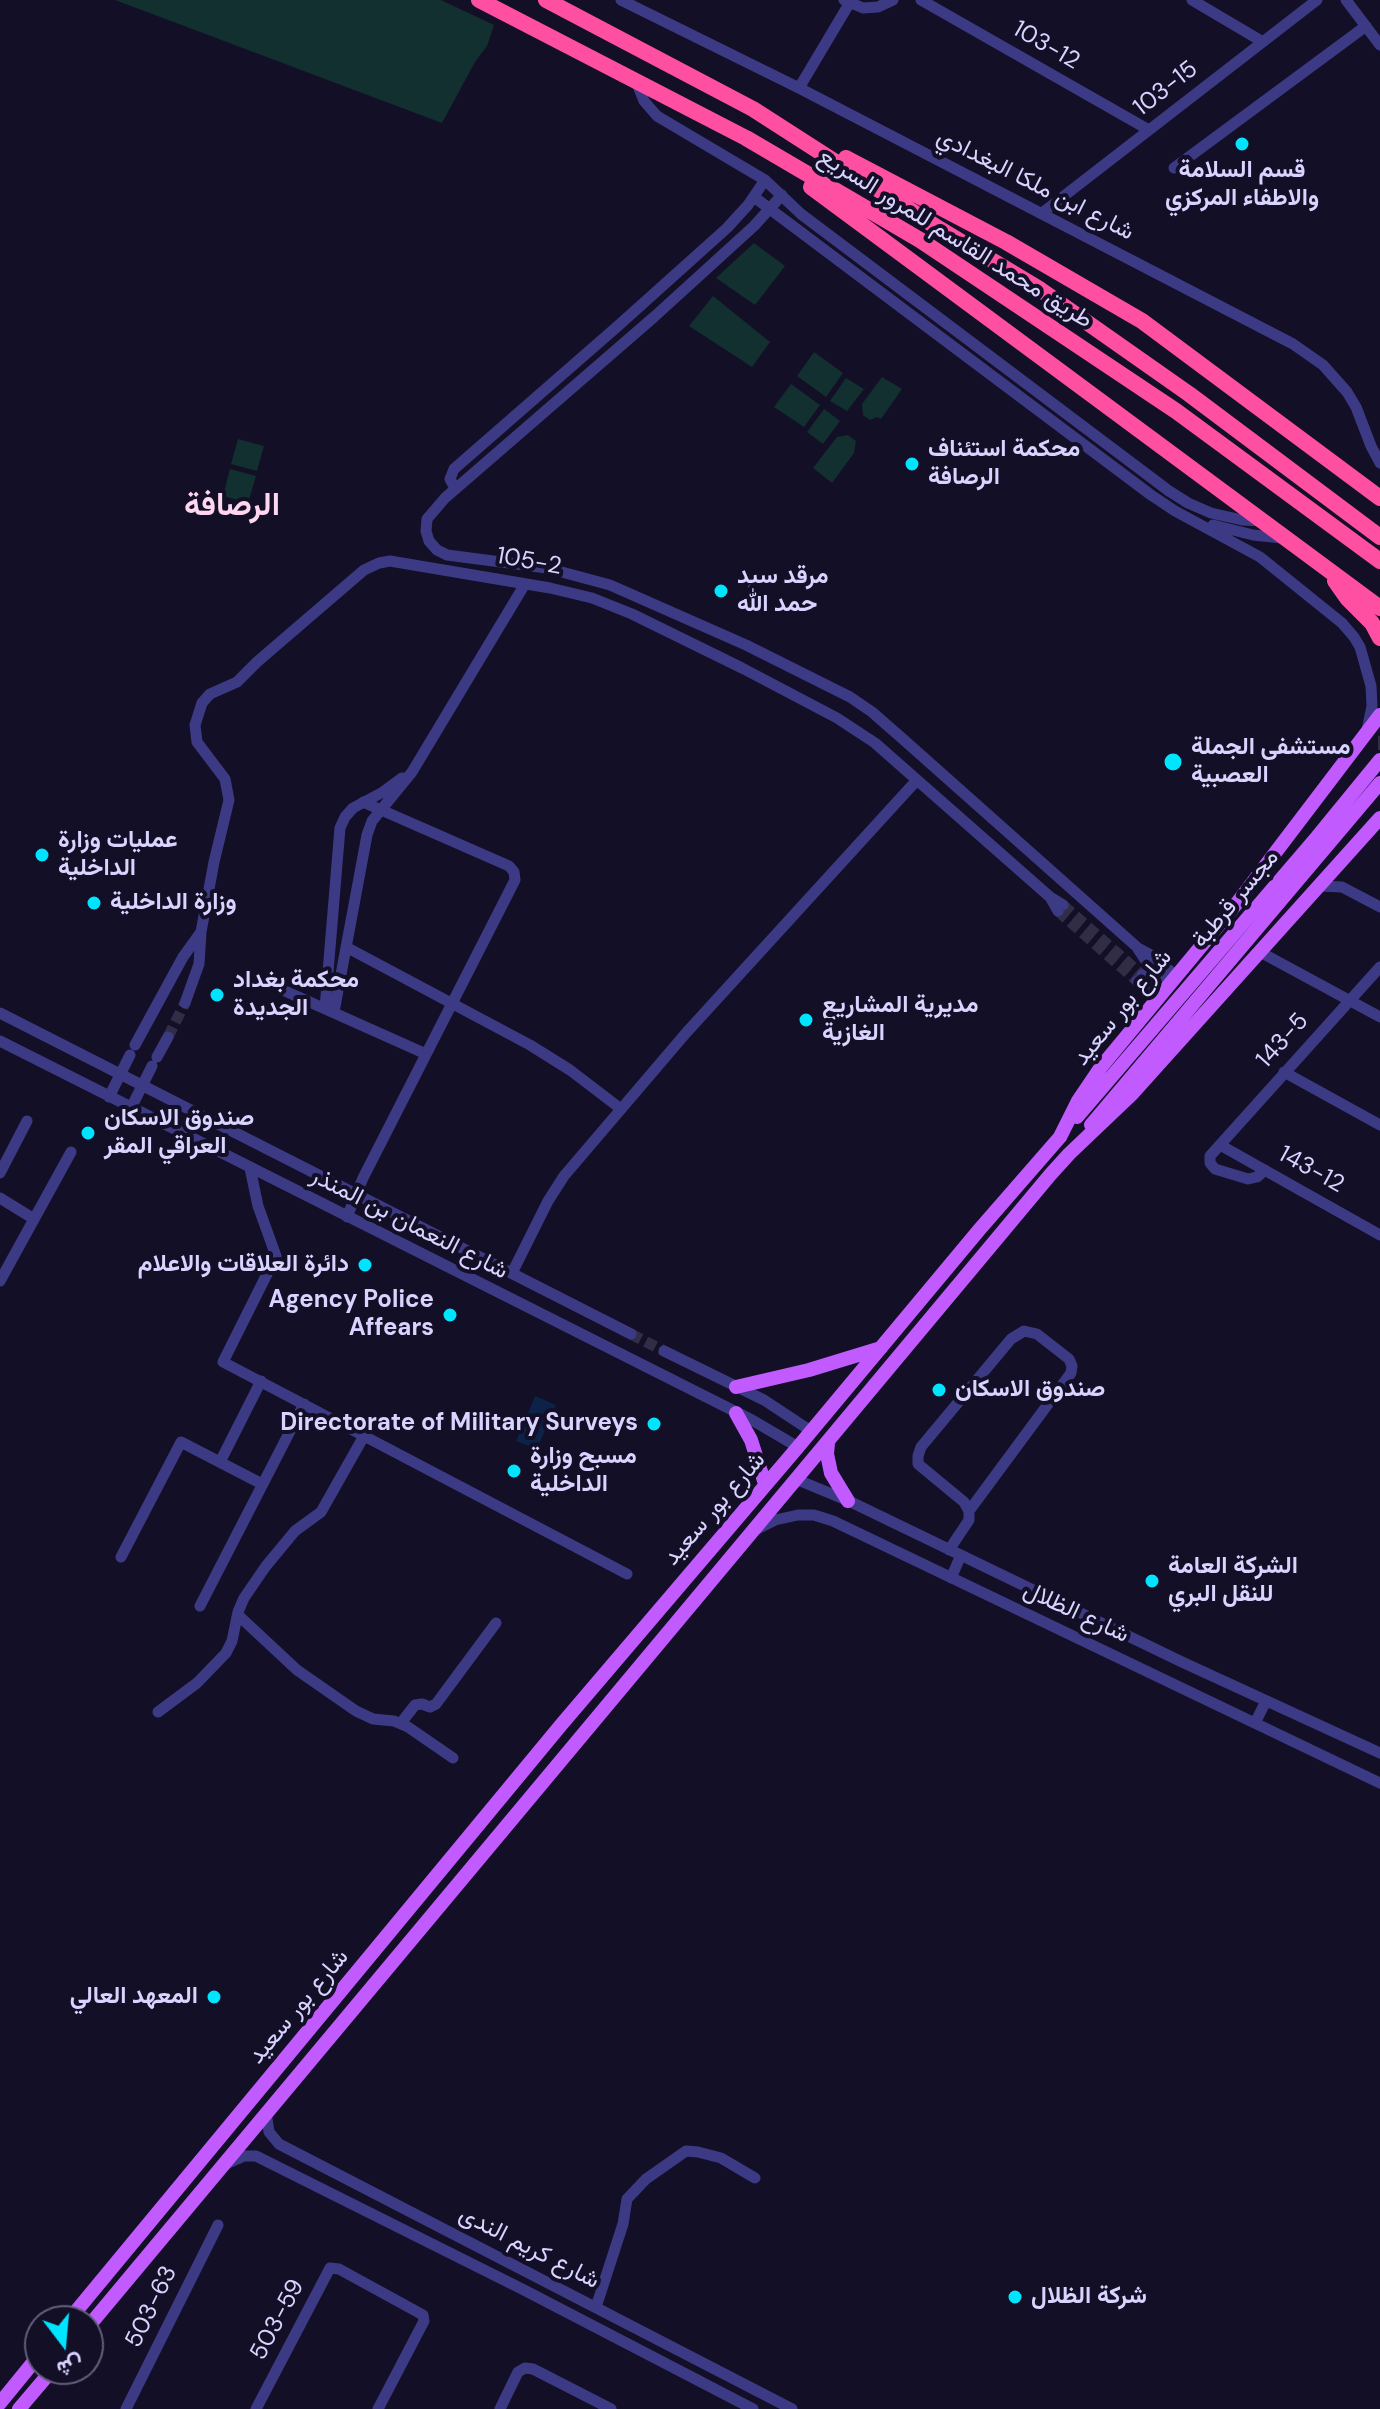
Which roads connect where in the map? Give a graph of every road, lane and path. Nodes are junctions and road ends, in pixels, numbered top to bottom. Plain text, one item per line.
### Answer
1 (479, 0) edge
2 (546, 0) edge
3 (621, 0) edge
4 (893, 0) edge
5 (921, 0) edge
6 (1192, 0) edge
7 (1317, 0) edge
8 (1346, 0) edge
9 (846, 2) edge
10 (1366, 26) junction
11 (1263, 42) junction
12 (1380, 45) edge
13 (636, 81) junction
14 (799, 88) junction
15 (753, 109) junction
16 (1149, 130) junction
17 (746, 138) junction
18 (1174, 168) dead end
19 (765, 180) junction
20 (782, 195) junction
21 (754, 197) junction
22 (770, 209) junction
23 (1042, 213) junction
24 (740, 214) junction
25 (754, 226) junction
26 (588, 351) junction
27 (598, 363) junction
28 (1380, 463) edge
29 (455, 488) junction
30 (1380, 498) edge
31 (1189, 519) junction
32 (1263, 521) junction
33 (1380, 537) edge
34 (1285, 538) junction
35 (1380, 561) edge
36 (1331, 572) junction
37 (525, 584) junction
38 (1380, 608) edge
39 (1380, 638) edge
40 (1380, 715) edge
41 (1372, 739) junction
42 (1380, 760) edge
43 (417, 763) junction
44 (917, 780) junction
45 (1380, 783) edge
46 (1363, 792) junction
47 (363, 802) junction
48 (380, 809) junction
49 (1380, 818) edge
50 (1335, 868) junction
51 (1319, 886) junction
52 (1342, 887) junction
53 (1380, 907) edge
54 (1060, 908) tunnel mouth
55 (201, 932) junction
56 (346, 947) junction
57 (1260, 952) junction
58 (178, 966) junction
59 (1380, 967) edge
60 (197, 975) junction
61 (1140, 978) tunnel mouth
62 (1166, 987) junction
63 (285, 991) dead end
64 (1349, 1000) junction
65 (185, 1003) tunnel mouth
66 (452, 1003) junction
67 (330, 1010) junction
68 (0, 1013) edge
69 (1380, 1017) edge
70 (168, 1037) tunnel mouth
71 (0, 1041) edge
72 (426, 1054) junction
73 (1284, 1072) junction
74 (121, 1073) junction
75 (143, 1084) junction
76 (109, 1097) junction
77 (131, 1108) junction
78 (621, 1109) junction
79 (27, 1121) dead end
80 (1380, 1125) edge
81 (1060, 1137) junction
82 (1220, 1145) junction
83 (71, 1152) dead end
84 (1069, 1154) junction
85 (250, 1168) junction
86 (1265, 1170) junction
87 (0, 1173) edge
88 (357, 1194) junction
89 (0, 1198) edge
90 (347, 1217) junction
91 (34, 1219) junction
92 (1380, 1235) edge
93 (512, 1273) junction
94 (0, 1281) edge
95 (593, 1315) junction
96 (631, 1334) tunnel mouth
97 (582, 1335) junction
98 (881, 1348) junction
99 (664, 1351) tunnel mouth
100 (261, 1381) junction
101 (736, 1387) junction
102 (304, 1404) junction
103 (736, 1413) junction
104 (811, 1431) junction
105 (364, 1436) junction
106 (828, 1443) junction
107 (798, 1447) junction
108 (220, 1462) junction
109 (798, 1480) junction
110 (262, 1484) junction
111 (765, 1484) junction
112 (848, 1501) junction
113 (969, 1511) junction
114 (750, 1534) junction
115 (955, 1552) junction
116 (121, 1557) dead end
117 (627, 1574) dead end
118 (951, 1578) junction
119 (200, 1606) dead end
120 (238, 1615) junction
121 (496, 1623) dead end
122 (1182, 1662) junction
123 (1172, 1683) junction
124 (1266, 1701) junction
125 (158, 1712) dead end
126 (401, 1723) junction
127 (1255, 1723) junction
128 (1380, 1753) edge
129 (453, 1758) dead end
130 (1380, 1783) edge
131 (266, 2112) junction
132 (222, 2166) junction
133 (755, 2178) dead end
134 (218, 2225) dead end
135 (532, 2276) junction
136 (524, 2290) junction
137 (81, 2305) edge
138 (596, 2307) junction
139 (104, 2308) edge
140 (24, 2374) edge
141 (39, 2385) edge
142 (0, 2403) edge
143 (19, 2409) edge
144 (126, 2409) edge
145 (256, 2409) edge
146 (378, 2409) edge
147 (500, 2409) edge
148 (611, 2409) edge
149 (753, 2409) edge
150 (792, 2409) edge

1 - 13 highway, طريق محمد القاسم للمرور السريع
2 - 15 highway, طريق محمد القاسم للمرور السريع
3 - 14 street, شارع ابن ملكا البغدادي
4 - 9 street
5 - 16 street, 103-12
6 - 11 street
7 - 11 street, 103-15
8 - 10 street
9 - 14 street
10 - 12 street
10 - 18 street
11 - 16 street, 103-15
13 - 17 highway, طريق محمد القاسم للمرور السريع
13 - 19 street
14 - 23 street, شارع ابن ملكا البغدادي
15 - 30 highway
15 - 33 highway, طريق محمد القاسم للمرور السريع
16 - 23 street, 103-15
17 - 32 highway
17 - 35 highway, طريق محمد القاسم للمرور السريع
19 - 20 street
19 - 21 street
20 - 22 street
20 - 32 street
21 - 22 street
21 - 24 street
22 - 25 street
22 - 31 street
23 - 28 street, شارع ابن ملكا البغدادي
24 - 25 street
24 - 26 street
25 - 27 street
26 - 27 street
26 - 29 street
27 - 29 street
29 - 62 street
31 - 34 street
31 - 41 street
32 - 34 highway
34 - 36 highway
36 - 38 highway
36 - 39 highway
37 - 43 street
37 - 44 street, 105-2
37 - 55 street, 105-2
40 - 41 main road
41 - 62 main road, شارع بور سعيد
42 - 46 main road, مجسر قرطبة
43 - 47 street
43 - 48 street
44 - 54 street, 105-2
44 - 78 street
45 - 46 main road, مجسر قرطبة
46 - 81 main road, مجسر قرطبة
46 - 84 main road, مجسر قرطبة
47 - 48 street
47 - 67 street
48 - 56 street
48 - 66 street
49 - 50 main road, شارع بور سعيد
50 - 51 main road, شارع بور سعيد
50 - 52 street
51 - 52 street
51 - 57 main road, شارع بور سعيد
52 - 53 street
55 - 58 street, 105-2
55 - 60 street, 105-2
56 - 66 street
56 - 67 street
57 - 64 street
57 - 84 main road, شارع بور سعيد
58 - 60 street
58 - 74 street, 105-2
59 - 64 street, 143-5
60 - 65 street, 105-2
61 - 62 street
62 - 81 main road, شارع بور سعيد
63 - 67 street
64 - 69 street
64 - 73 street, 143-5
66 - 72 street
66 - 78 street
67 - 72 street
68 - 74 street, شارع النعمان بن المنذر
70 - 75 street
71 - 76 street, شارع النعمان بن المنذر
72 - 88 street
73 - 80 street
73 - 82 street, 143-5
74 - 75 street, شارع النعمان بن المنذر
74 - 76 street, 105-2
75 - 77 street
75 - 88 street, شارع النعمان بن المنذر
76 - 77 street, شارع النعمان بن المنذر
77 - 85 street, شارع النعمان بن المنذر
78 - 93 street
79 - 87 street
81 - 98 main road, شارع بور سعيد
82 - 86 street, 143-12
82 - 86 street
83 - 91 street
84 - 106 main road, شارع بور سعيد
85 - 90 street, شارع النعمان بن المنذر
85 - 100 street
86 - 92 street, 143-12
88 - 90 street
88 - 93 street, شارع النعمان بن المنذر
89 - 91 street
90 - 97 street, شارع النعمان بن المنذر
91 - 94 street
93 - 95 street, شارع النعمان بن المنذر
95 - 96 street, شارع النعمان بن المنذر
95 - 97 street
97 - 103 street, شارع النعمان بن المنذر
98 - 101 main road
98 - 104 main road, شارع بور سعيد
99 - 101 street
100 - 102 street
100 - 108 street
101 - 104 street
102 - 105 street
102 - 110 street
103 - 107 street, شارع النعمان بن المنذر
103 - 111 main road
104 - 107 main road, شارع بور سعيد
105 - 117 street
105 - 120 street
106 - 109 main road, شارع بور سعيد
106 - 112 main road
107 - 111 main road, شارع بور سعيد
108 - 110 street
108 - 116 street
109 - 112 street
109 - 114 main road, شارع بور سعيد
110 - 119 street
111 - 137 main road, شارع بور سعيد
112 - 115 street
113 - 113 street
113 - 115 street
114 - 118 street, شارع الظلال
114 - 131 main road, شارع بور سعيد
115 - 118 street
115 - 122 street
118 - 123 street, شارع الظلال
120 - 125 street
120 - 126 street
121 - 126 street
122 - 123 street
122 - 124 street
123 - 127 street, شارع الظلال
124 - 127 street
124 - 128 street
126 - 129 street
127 - 130 street, شارع الظلال
131 - 132 main road, شارع بور سعيد
131 - 135 street, شارع كريم الندى
132 - 136 street, شارع كريم الندى
132 - 139 main road, شارع بور سعيد
133 - 138 street
134 - 144 street, 503-63
135 - 136 street
135 - 138 street, شارع كريم الندى
136 - 149 street, شارع كريم الندى
138 - 150 street, شارع كريم الندى
140 - 142 main road
141 - 143 main road
145 - 146 street, 503-59
147 - 148 street

